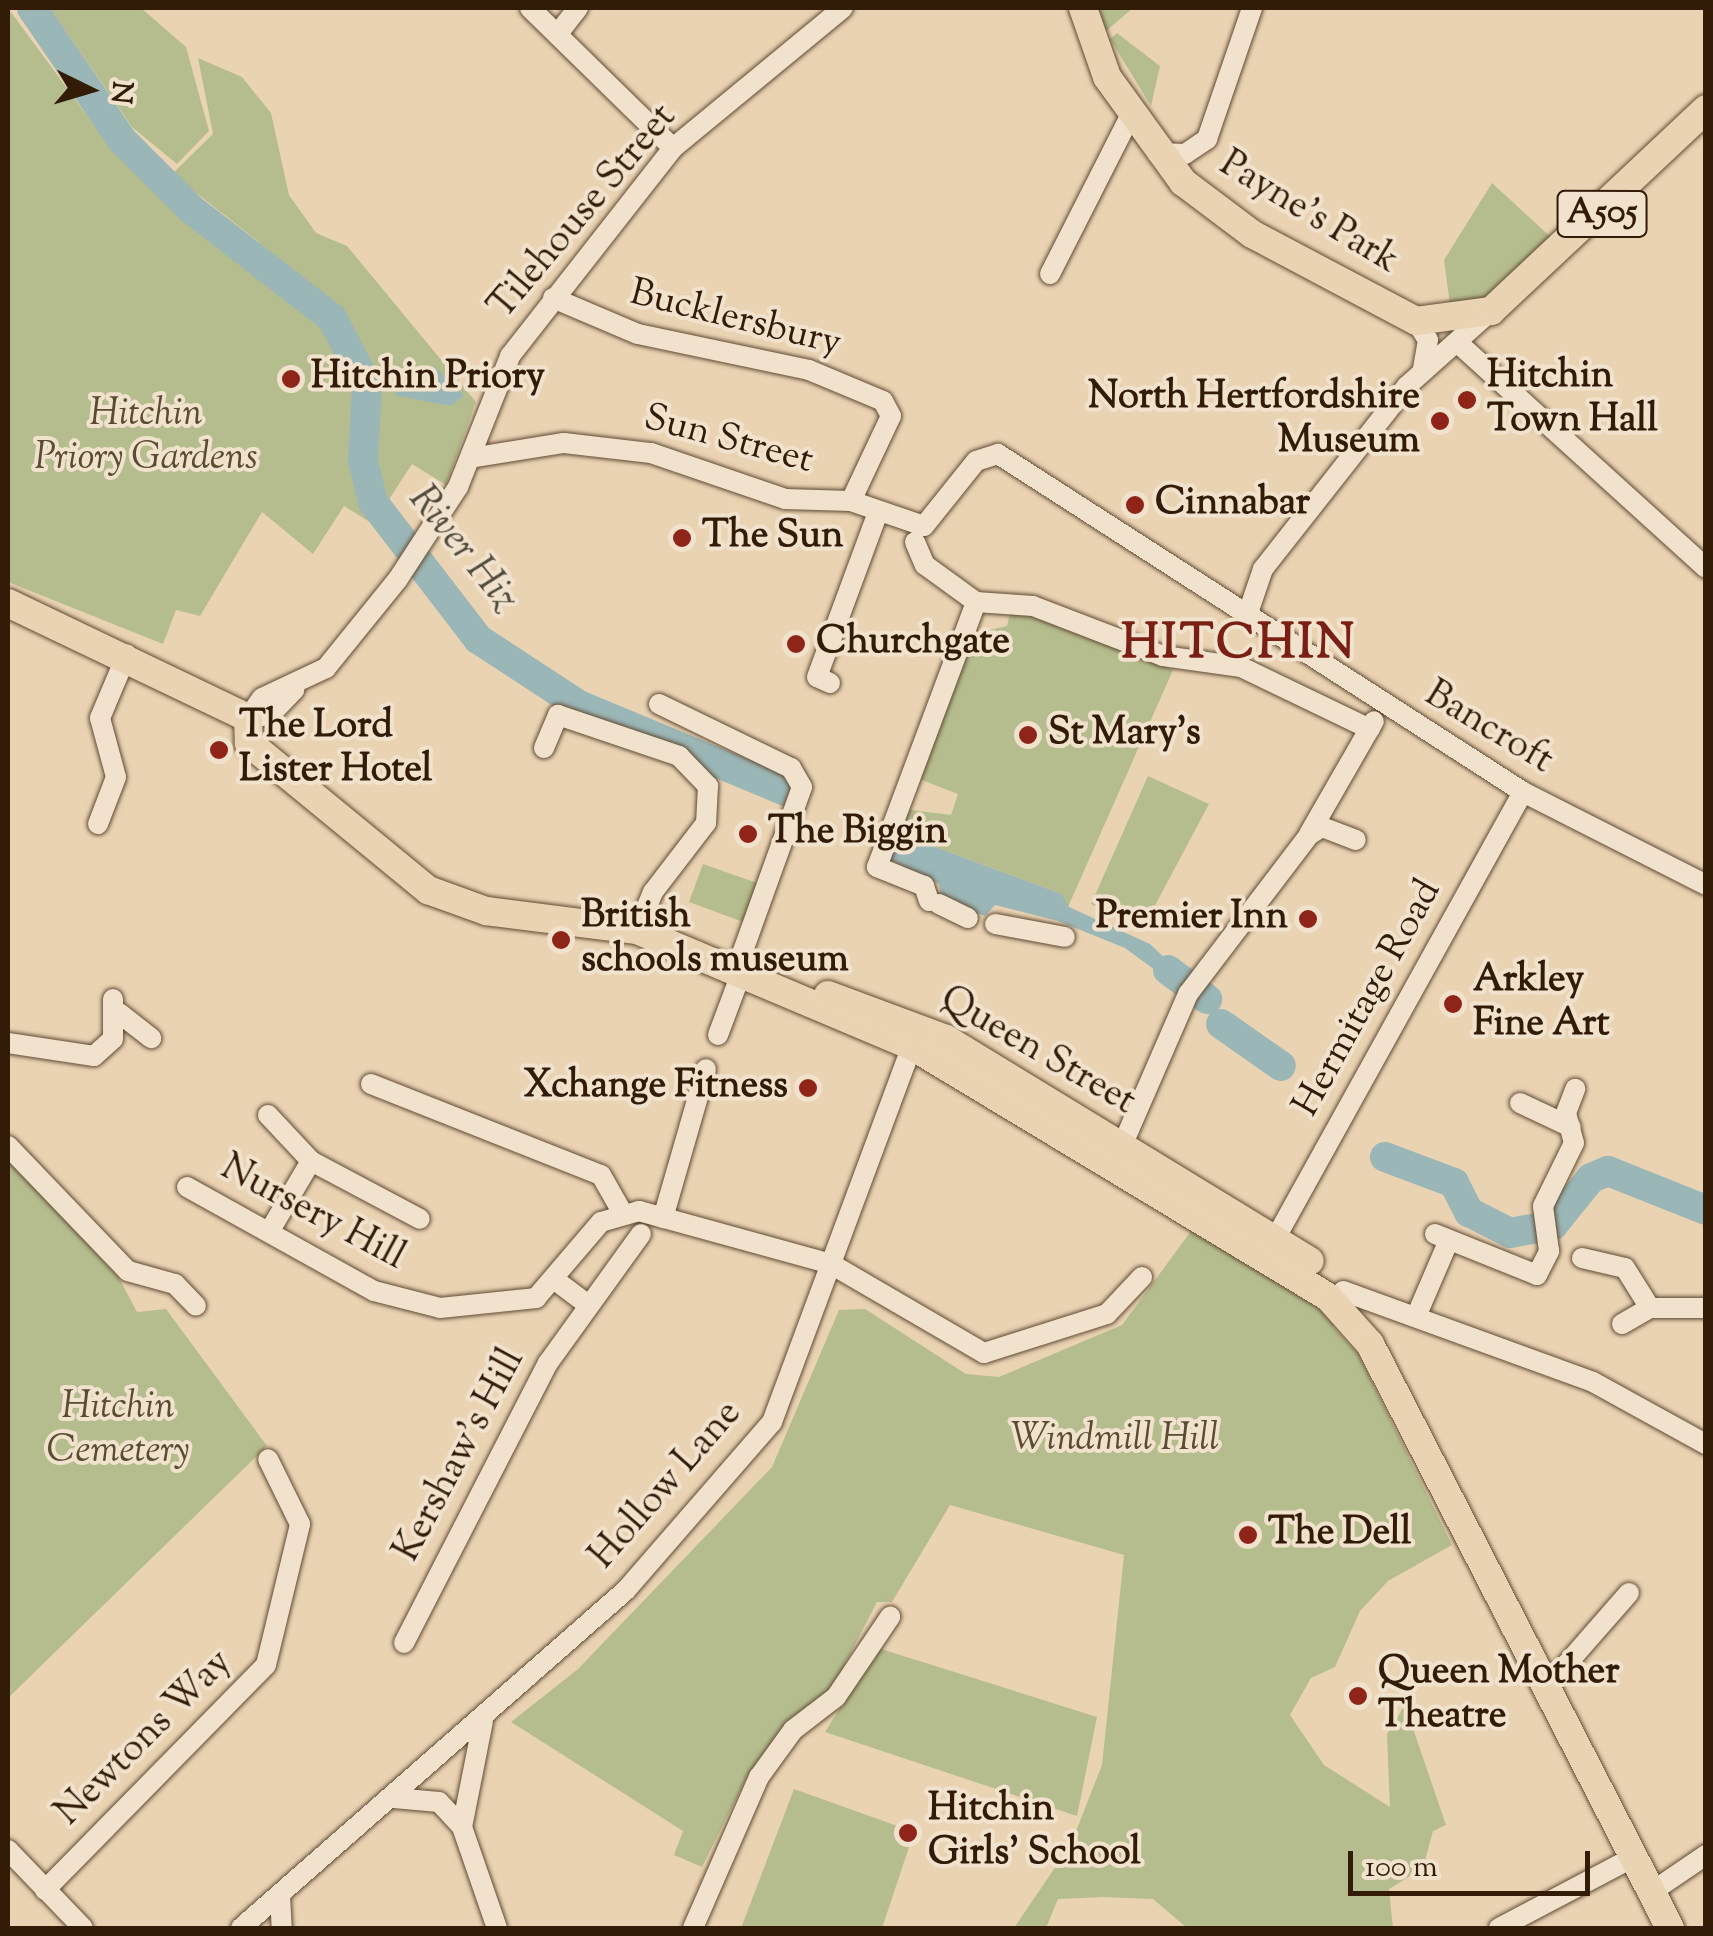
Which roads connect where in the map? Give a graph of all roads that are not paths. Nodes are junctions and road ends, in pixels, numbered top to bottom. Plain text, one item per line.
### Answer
1 (530, 8) edge
2 (578, 8) edge
3 (844, 8) edge
4 (1083, 8) edge
5 (1252, 8) edge
6 (560, 31) junction
7 (1706, 109) edge
8 (1130, 116) junction
9 (673, 148) junction
10 (1157, 152) junction
11 (1050, 274) dead end
12 (553, 298) junction
13 (1491, 310) junction
14 (1422, 331) junction
15 (1458, 343) junction
16 (1423, 368) junction
17 (470, 458) junction
18 (851, 500) junction
19 (878, 512) junction
20 (915, 542) dead end
21 (1706, 568) edge
22 (8, 602) edge
23 (976, 602) junction
24 (1248, 612) junction
25 (127, 654) junction
26 (1314, 664) junction
27 (830, 683) dead end
28 (1292, 693) junction
29 (659, 704) dead end
30 (1383, 706) junction
31 (248, 718) junction
32 (1370, 729) junction
33 (544, 748) dead end
34 (1523, 792) junction
35 (98, 824) dead end
36 (1309, 835) junction
37 (1356, 840) dead end
38 (1706, 886) edge
39 (637, 930) junction
40 (1064, 937) dead end
41 (739, 970) junction
42 (718, 1036) dead end
43 (916, 1036) junction
44 (151, 1038) dead end
45 (8, 1043) edge
46 (706, 1069) dead end
47 (370, 1084) dead end
48 (1575, 1089) dead end
49 (1520, 1104) dead end
50 (268, 1114) dead end
51 (1572, 1126) junction
52 (8, 1146) edge
53 (1118, 1154) junction
54 (311, 1161) junction
55 (187, 1187) dead end
56 (622, 1212) junction
57 (662, 1218) junction
58 (420, 1219) dead end
59 (269, 1232) junction
60 (641, 1234) dead end
61 (1270, 1248) junction
62 (1582, 1258) dead end
63 (830, 1264) junction
64 (1142, 1277) dead end
65 (556, 1280) junction
66 (1343, 1292) junction
67 (587, 1304) junction
68 (196, 1306) dead end
69 (1650, 1308) junction
70 (1706, 1308) edge
71 (1392, 1309) junction
72 (1418, 1312) junction
73 (1622, 1324) dead end
74 (1376, 1340) junction
75 (1392, 1384) junction
76 (1702, 1435) edge
77 (268, 1458) dead end
78 (1629, 1593) dead end
79 (890, 1617) dead end
80 (404, 1644) dead end
81 (1544, 1690) junction
82 (483, 1721) junction
83 (394, 1798) junction
84 (462, 1827) junction
85 (8, 1850) edge
86 (1706, 1855) edge
87 (1632, 1858) junction
88 (46, 1890) junction
89 (1650, 1893) junction
90 (280, 1895) junction
91 (243, 1927) edge
92 (83, 1928) edge
93 (268, 1928) edge
94 (282, 1928) edge
95 (497, 1928) edge
96 (693, 1928) edge
97 (1499, 1928) edge
98 (1670, 1928) edge

1 - 6 street
2 - 6 street
3 - 9 street, Tilehouse Street
4 - 8 main road, Payne's Park
5 - 10 street
6 - 9 street
7 - 13 main road, A505
8 - 10 main road, Payne's Park
8 - 11 street
9 - 12 street, Tilehouse Street
10 - 14 main road, Payne's Park
12 - 17 street, Tilehouse Street
12 - 18 street, Bucklersbury
13 - 14 main road
13 - 15 street
14 - 15 street
14 - 16 street
15 - 16 street
15 - 21 street
16 - 24 street
17 - 18 street, Sun Street
17 - 31 street, Tilehouse Street
18 - 19 street
19 - 24 street, Bancroft
19 - 27 street
20 - 23 street
22 - 25 main road
23 - 28 street
23 - 40 street
24 - 26 street, Bancroft
25 - 31 main road
25 - 35 street
26 - 28 street
26 - 30 street, Bancroft
28 - 32 street
29 - 41 street
30 - 32 street
30 - 34 street, Bancroft
31 - 39 main road, Queen Street
32 - 36 street
33 - 39 street
34 - 38 street, Bancroft
34 - 61 street, Hermitage Road
36 - 37 street
36 - 53 street
39 - 41 main road, Queen Street
41 - 42 street
41 - 43 main road, Queen Street
43 - 53 main road, Queen Street
43 - 63 street, Hollow Lane
44 - 45 street
46 - 57 street
47 - 56 street
48 - 51 street
49 - 51 street
50 - 54 street
51 - 72 street
52 - 68 street
53 - 61 main road, Queen Street
54 - 58 street
54 - 59 street
55 - 59 street, Nursery Hill
56 - 57 street
56 - 65 street
57 - 63 street
59 - 65 street, Nursery Hill
60 - 67 street, Kershaw's Hill
61 - 66 main road
61 - 75 main road
62 - 69 street
63 - 64 street
63 - 82 street, Hollow Lane
65 - 67 street
66 - 71 street
66 - 74 main road
67 - 80 street, Kershaw's Hill
69 - 70 street
69 - 73 street
71 - 72 street
71 - 74 street
72 - 76 street
74 - 75 main road
75 - 81 main road
77 - 88 street, Newtons Way
78 - 81 street
79 - 96 street
81 - 87 main road
82 - 83 street, Hollow Lane
82 - 84 street
83 - 84 street
83 - 90 street, Hollow Lane
84 - 95 street
85 - 88 street
86 - 89 street
87 - 89 main road
87 - 97 street
88 - 92 street
89 - 98 main road
90 - 91 street, Hollow Lane
90 - 94 street
91 - 93 street

